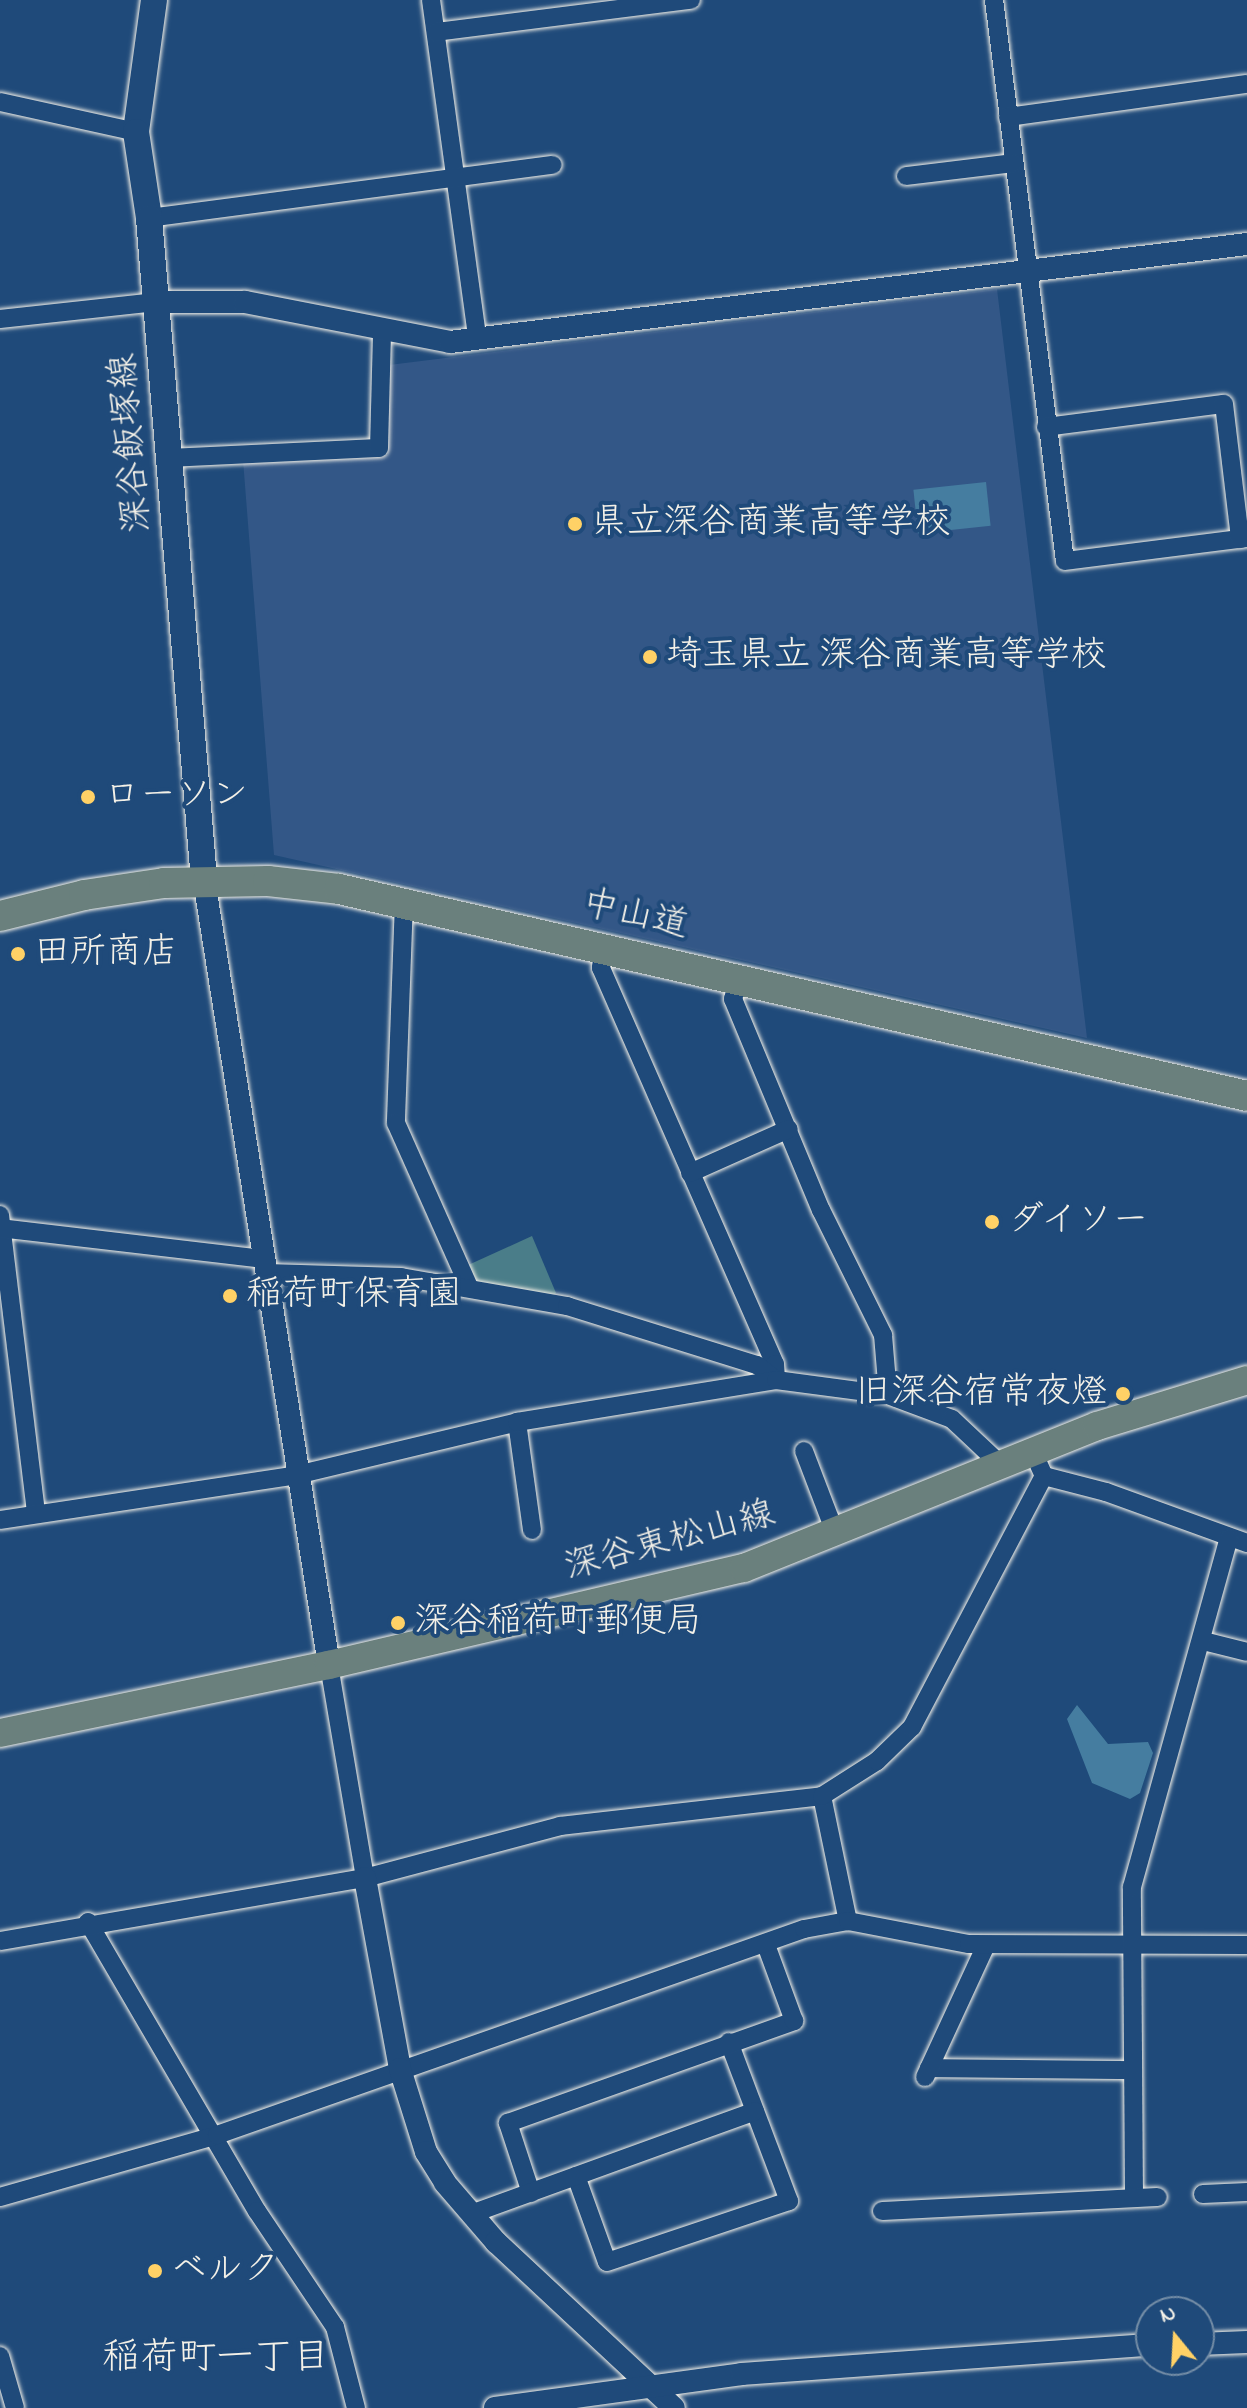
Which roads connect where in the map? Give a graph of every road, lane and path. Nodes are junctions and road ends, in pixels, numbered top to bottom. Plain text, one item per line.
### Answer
1 (154, 0) edge
2 (431, 0) edge
3 (691, 0) edge
4 (994, 0) edge
5 (436, 32) junction
6 (1247, 84) edge
7 (0, 102) edge
8 (1008, 117) junction
9 (136, 132) junction
10 (1013, 163) junction
11 (553, 165) dead end
12 (906, 176) dead end
13 (457, 181) junction
14 (149, 218) junction
15 (1247, 244) edge
16 (1027, 271) junction
17 (156, 302) junction
18 (0, 319) edge
19 (382, 331) junction
20 (477, 338) junction
21 (1046, 427) junction
22 (167, 458) junction
23 (1244, 539) edge
24 (204, 880) junction
25 (404, 901) junction
26 (0, 916) edge
27 (604, 948) junction
28 (739, 978) junction
29 (1247, 1096) edge
30 (789, 1129) junction
31 (690, 1173) junction
32 (0, 1224) edge
33 (266, 1266) junction
34 (469, 1287) junction
35 (776, 1380) junction
36 (1247, 1380) edge
37 (888, 1395) junction
38 (517, 1422) junction
39 (804, 1451) dead end
40 (1000, 1464) junction
41 (1039, 1464) junction
42 (297, 1475) junction
43 (36, 1513) junction
44 (0, 1520) edge
45 (532, 1530) dead end
46 (835, 1532) junction
47 (1238, 1541) edge
48 (1203, 1641) junction
49 (1247, 1652) edge
50 (329, 1665) junction
51 (1, 1728) edge
52 (822, 1796) junction
53 (365, 1878) junction
54 (848, 1921) junction
55 (88, 1922) junction
56 (0, 1941) edge
57 (766, 1945) junction
58 (986, 1945) junction
59 (1132, 1945) junction
60 (1247, 1945) edge
61 (729, 2042) junction
62 (400, 2069) junction
63 (1133, 2070) junction
64 (755, 2111) junction
65 (217, 2135) junction
66 (576, 2176) junction
67 (1247, 2192) edge
68 (531, 2193) junction
69 (1203, 2194) dead end
70 (0, 2197) edge
71 (1158, 2197) dead end
72 (1134, 2198) junction
73 (882, 2211) dead end
74 (471, 2214) junction
75 (1247, 2342) edge
76 (1215, 2343) edge
77 (1135, 2346) edge
78 (0, 2356) edge
79 (651, 2384) junction
80 (15, 2408) edge
81 (356, 2408) edge
82 (495, 2408) edge
83 (674, 2408) edge

1 - 9 main road, 深谷飯塚線
2 - 5 street
3 - 5 street
4 - 8 street
5 - 13 street
6 - 8 street
7 - 9 street
8 - 10 street
9 - 14 main road, 深谷飯塚線
10 - 12 street
10 - 16 street
11 - 13 street
13 - 14 street
13 - 20 street
14 - 17 main road, 深谷飯塚線
15 - 16 street
16 - 20 street
16 - 21 street
17 - 18 street
17 - 19 street
17 - 22 main road, 深谷飯塚線
19 - 20 street
19 - 22 street
21 - 23 street
21 - 23 street
22 - 24 main road, 深谷飯塚線
24 - 25 highway, 中山道
24 - 26 highway, 中山道
24 - 33 street
25 - 27 highway, 中山道
25 - 34 street
27 - 28 highway, 中山道
27 - 31 street
28 - 29 highway, 中山道
28 - 30 street
30 - 31 street
30 - 37 street
31 - 35 street
32 - 33 street
32 - 43 street
33 - 34 street
33 - 42 street
34 - 35 street
35 - 37 street
35 - 38 street
36 - 41 main road, 深谷東松山線
37 - 40 street
38 - 42 street
38 - 45 street
39 - 46 street
40 - 41 main road, 深谷東松山線
40 - 46 main road, 深谷東松山線
41 - 47 street
41 - 52 street
42 - 43 street
42 - 50 street
43 - 44 street
46 - 50 main road, 深谷東松山線
47 - 48 street
48 - 49 street
48 - 59 street
50 - 51 main road, 深谷東松山線
50 - 53 street
52 - 53 street
52 - 54 street
53 - 55 street
53 - 62 street
54 - 57 street
54 - 58 street
55 - 56 street
55 - 65 street
57 - 61 street
57 - 62 street
58 - 59 street
58 - 63 street
59 - 60 street
59 - 63 street
61 - 64 street
61 - 68 street
62 - 65 street
62 - 74 street
63 - 72 street
64 - 66 street
64 - 66 street
65 - 70 street
65 - 81 street
66 - 68 street
67 - 69 street
68 - 74 street
71 - 72 street
72 - 73 street
74 - 79 street
75 - 76 street
77 - 79 street
78 - 80 street
79 - 82 street
79 - 83 street

